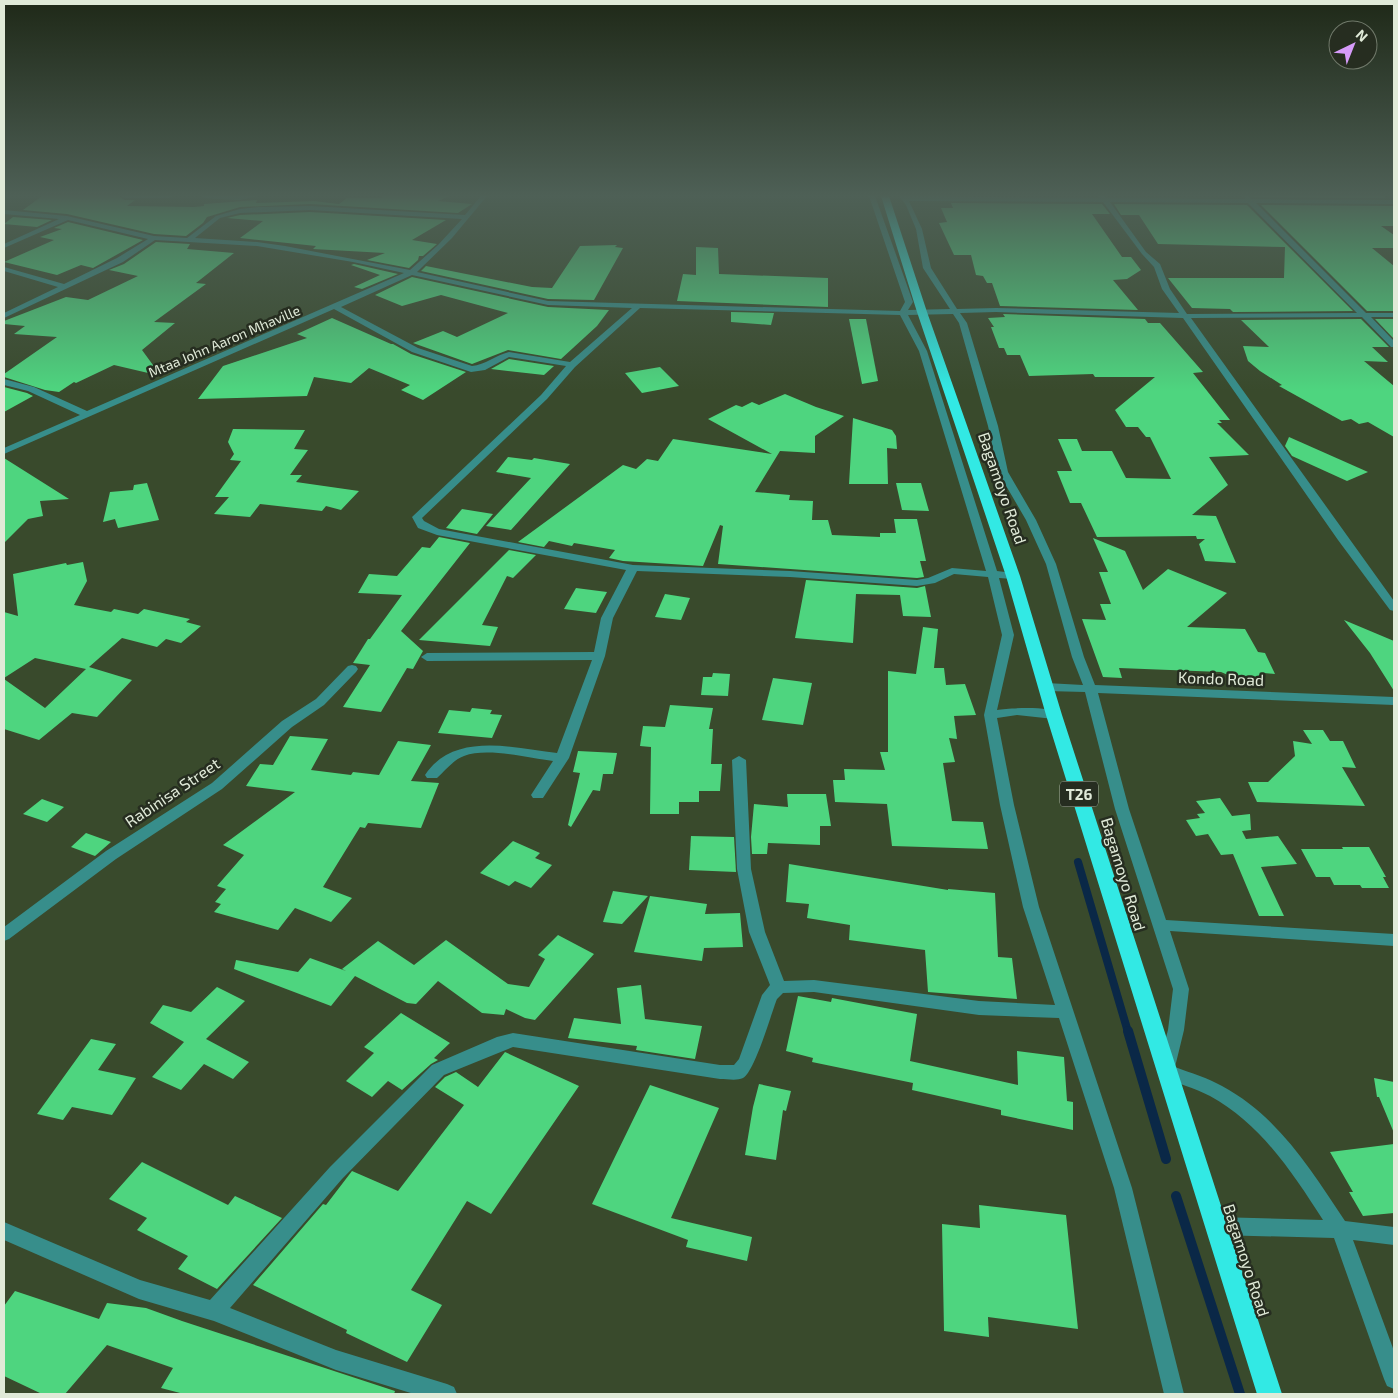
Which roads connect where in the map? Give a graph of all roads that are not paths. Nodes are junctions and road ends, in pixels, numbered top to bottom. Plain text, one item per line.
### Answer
1 (118, 261) edge
2 (359, 261) edge
3 (426, 261) edge
4 (895, 261) edge
5 (906, 261) edge
6 (926, 261) edge
7 (1152, 261) edge
8 (1310, 261) edge
9 (4, 269) edge
10 (411, 273) junction
11 (66, 287) junction
12 (638, 306) junction
13 (336, 308) junction
14 (922, 312) junction
15 (956, 312) junction
16 (903, 314) junction
17 (1394, 314) edge
18 (1364, 315) junction
19 (4, 316) edge
20 (1187, 316) junction
21 (1394, 345) edge
22 (572, 365) junction
23 (4, 382) edge
24 (86, 414) junction
25 (4, 451) edge
26 (633, 568) junction
27 (993, 575) junction
28 (1013, 576) junction
29 (1394, 608) edge
30 (599, 656) junction
31 (427, 657) dead end
32 (352, 669) dead end
33 (1046, 687) junction
34 (1091, 690) junction
35 (1394, 701) edge
36 (990, 715) junction
37 (1054, 715) junction
38 (562, 758) junction
39 (740, 760) dead end
40 (432, 775) dead end
41 (538, 795) dead end
42 (1160, 925) junction
43 (4, 935) edge
44 (1394, 940) edge
45 (779, 987) junction
46 (1066, 1012) junction
47 (1166, 1071) junction
48 (1216, 1226) junction
49 (1340, 1229) junction
50 (4, 1231) edge
51 (1394, 1236) edge
52 (214, 1311) junction
53 (1394, 1379) edge
54 (446, 1394) edge
55 (1174, 1394) edge
56 (1270, 1394) edge

1 - 11 street
2 - 10 street
3 - 10 street, Mtaa John Aaron Mhaville
4 - 16 street
5 - 14 highway, Bagamoyo Road / T26
6 - 15 street
7 - 20 street
8 - 18 street
9 - 11 street
10 - 12 street
10 - 13 street, Mtaa John Aaron Mhaville
11 - 19 street
12 - 16 street
12 - 22 street
13 - 22 street
13 - 24 street, Mtaa John Aaron Mhaville
14 - 15 street
14 - 16 street
14 - 28 highway, Bagamoyo Road / T26
15 - 20 street
15 - 34 street
16 - 27 street
17 - 18 street
18 - 20 street
18 - 21 street
20 - 29 street
22 - 26 street
23 - 24 street
24 - 25 street, Mtaa John Aaron Mhaville
26 - 27 street
26 - 30 street
27 - 28 street
27 - 36 street
28 - 33 highway, Bagamoyo Road / T26
30 - 31 street
30 - 38 street
32 - 43 street, Rabinisa Street
33 - 34 street, Kondo Road
33 - 37 highway, Bagamoyo Road / T26
34 - 35 street, Kondo Road
34 - 42 street
36 - 37 street
36 - 46 street
37 - 47 highway, Bagamoyo Road / T26
38 - 40 street
38 - 41 street
39 - 45 street
42 - 44 street
42 - 47 street
45 - 46 street
45 - 52 street
46 - 55 street
47 - 48 highway, Bagamoyo Road / T26
47 - 49 street
48 - 49 street
48 - 56 highway, Bagamoyo Road / T26
49 - 51 street
49 - 53 street
50 - 52 street
52 - 54 street

